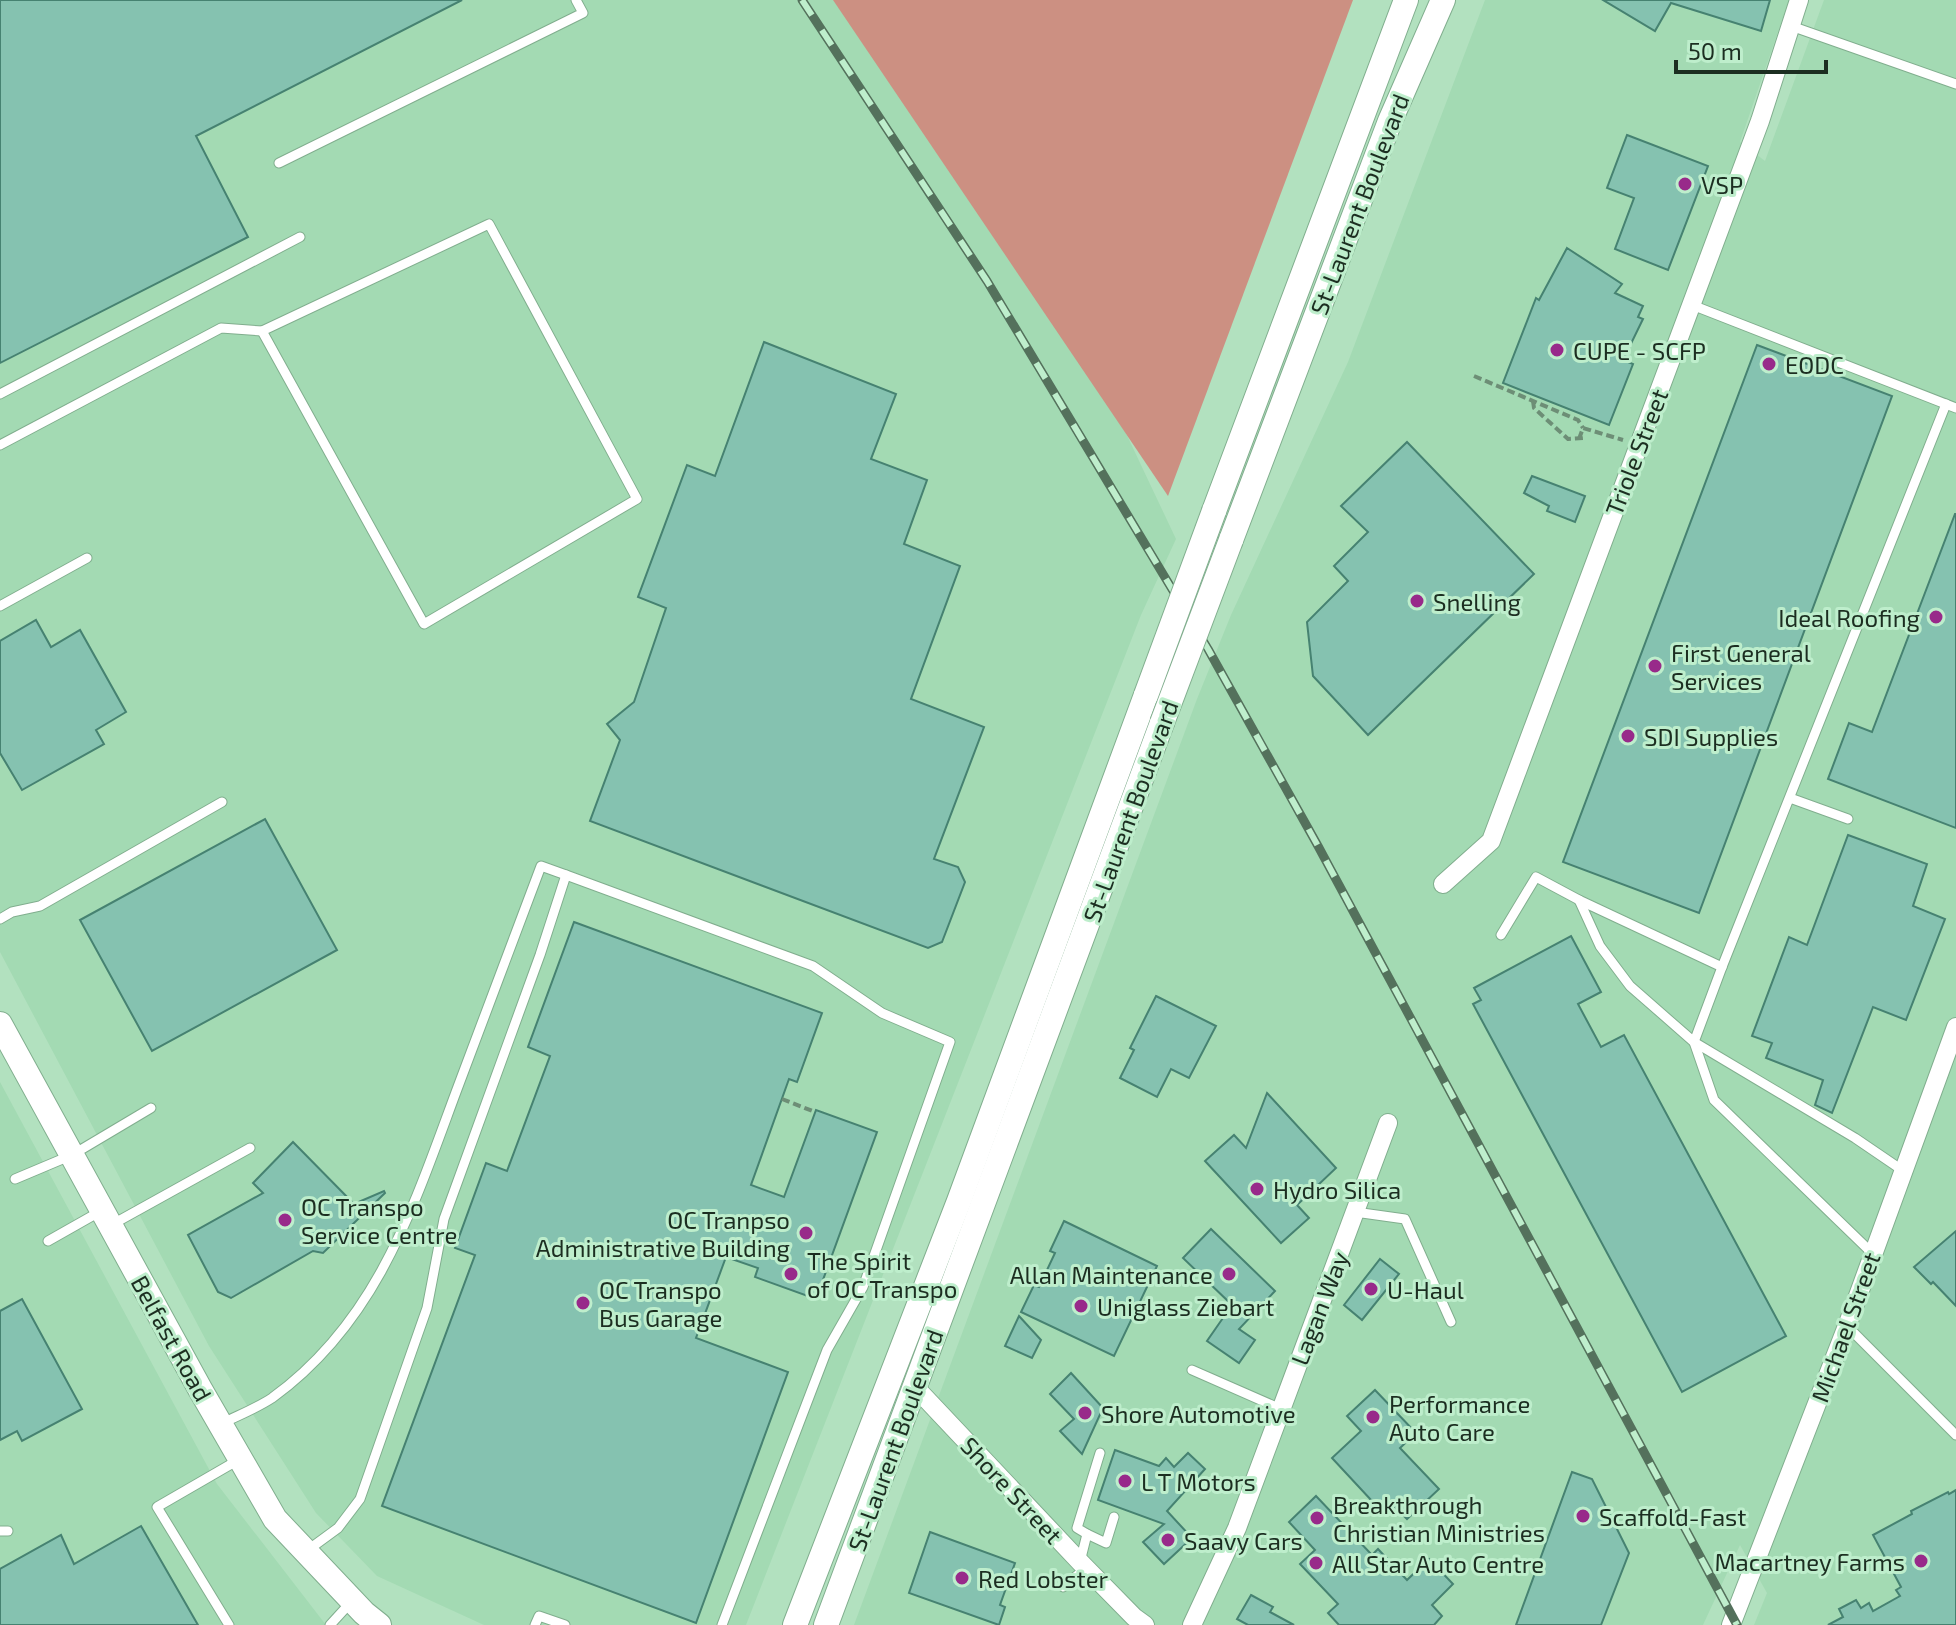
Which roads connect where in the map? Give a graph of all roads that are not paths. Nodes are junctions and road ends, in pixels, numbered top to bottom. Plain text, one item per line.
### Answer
1 (576, 0) edge
2 (1406, 0) edge
3 (1443, 0) edge
4 (1799, 0) edge
5 (1791, 26) junction
6 (1956, 84) edge
7 (279, 163) dead end
8 (300, 237) dead end
9 (1692, 305) junction
10 (262, 331) junction
11 (0, 394) edge
12 (1946, 404) junction
13 (1956, 408) edge
14 (0, 445) edge
15 (87, 558) dead end
16 (0, 606) edge
17 (1790, 798) junction
18 (222, 802) dead end
19 (1848, 819) dead end
20 (566, 875) junction
21 (1443, 884) dead end
22 (1579, 900) junction
23 (0, 919) edge
24 (1501, 935) dead end
25 (1722, 967) junction
26 (0, 1024) edge
27 (1956, 1027) edge
28 (1694, 1042) junction
29 (151, 1108) dead end
30 (1388, 1123) dead end
31 (250, 1148) dead end
32 (72, 1155) junction
33 (1902, 1170) junction
34 (15, 1179) dead end
35 (1355, 1212) junction
36 (106, 1218) junction
37 (48, 1241) dead end
38 (1872, 1253) junction
39 (1451, 1322) dead end
40 (1847, 1326) junction
41 (1192, 1370) dead end
42 (915, 1387) junction
43 (1281, 1409) junction
44 (220, 1424) junction
45 (1956, 1435) edge
46 (1100, 1453) dead end
47 (240, 1459) junction
48 (1114, 1517) dead end
49 (1087, 1534) junction
50 (305, 1552) junction
51 (1083, 1565) junction
52 (1063, 1587) dead end
53 (352, 1601) junction
54 (229, 1625) edge
55 (330, 1625) edge
56 (379, 1625) edge
57 (535, 1625) edge
58 (565, 1625) edge
59 (722, 1625) edge
60 (795, 1625) edge
61 (826, 1625) edge
62 (1145, 1625) edge
63 (1192, 1625) edge
64 (1731, 1625) edge

1 - 7 lane
2 - 60 main road, St-Laurent Boulevard, bridge
3 - 42 main road, St-Laurent Boulevard, bridge
4 - 5 street, Triole Street
5 - 6 lane
5 - 9 street, Triole Street
8 - 11 lane
9 - 12 lane
9 - 21 street, Triole Street
10 - 10 lane
10 - 14 lane
12 - 13 lane
12 - 17 lane
15 - 16 lane
17 - 19 lane
17 - 25 lane
18 - 23 lane
20 - 44 lane
20 - 50 lane
20 - 59 lane
22 - 24 lane
22 - 25 lane
22 - 28 lane
25 - 28 lane
26 - 32 main road, Belfast Road
27 - 33 street, Michael Street
28 - 33 lane
28 - 38 lane
29 - 32 lane
30 - 35 street, Lagan Way
31 - 36 lane
32 - 34 lane
32 - 36 main road, Belfast Road
33 - 38 street, Michael Street
35 - 39 lane
35 - 43 street, Lagan Way
36 - 37 lane
36 - 44 main road, Belfast Road
38 - 40 street, Michael Street
40 - 45 lane
40 - 64 street, Michael Street
41 - 43 lane
42 - 51 street, Shore Street
42 - 61 main road, St-Laurent Boulevard
43 - 63 street, Lagan Way
44 - 47 main road, Belfast Road
46 - 49 lane
47 - 50 main road, Belfast Road
47 - 54 lane
48 - 49 lane
49 - 51 lane
50 - 53 main road, Belfast Road
51 - 52 lane
51 - 62 street, Shore Street
53 - 55 lane
53 - 56 main road, Belfast Road
57 - 58 lane

